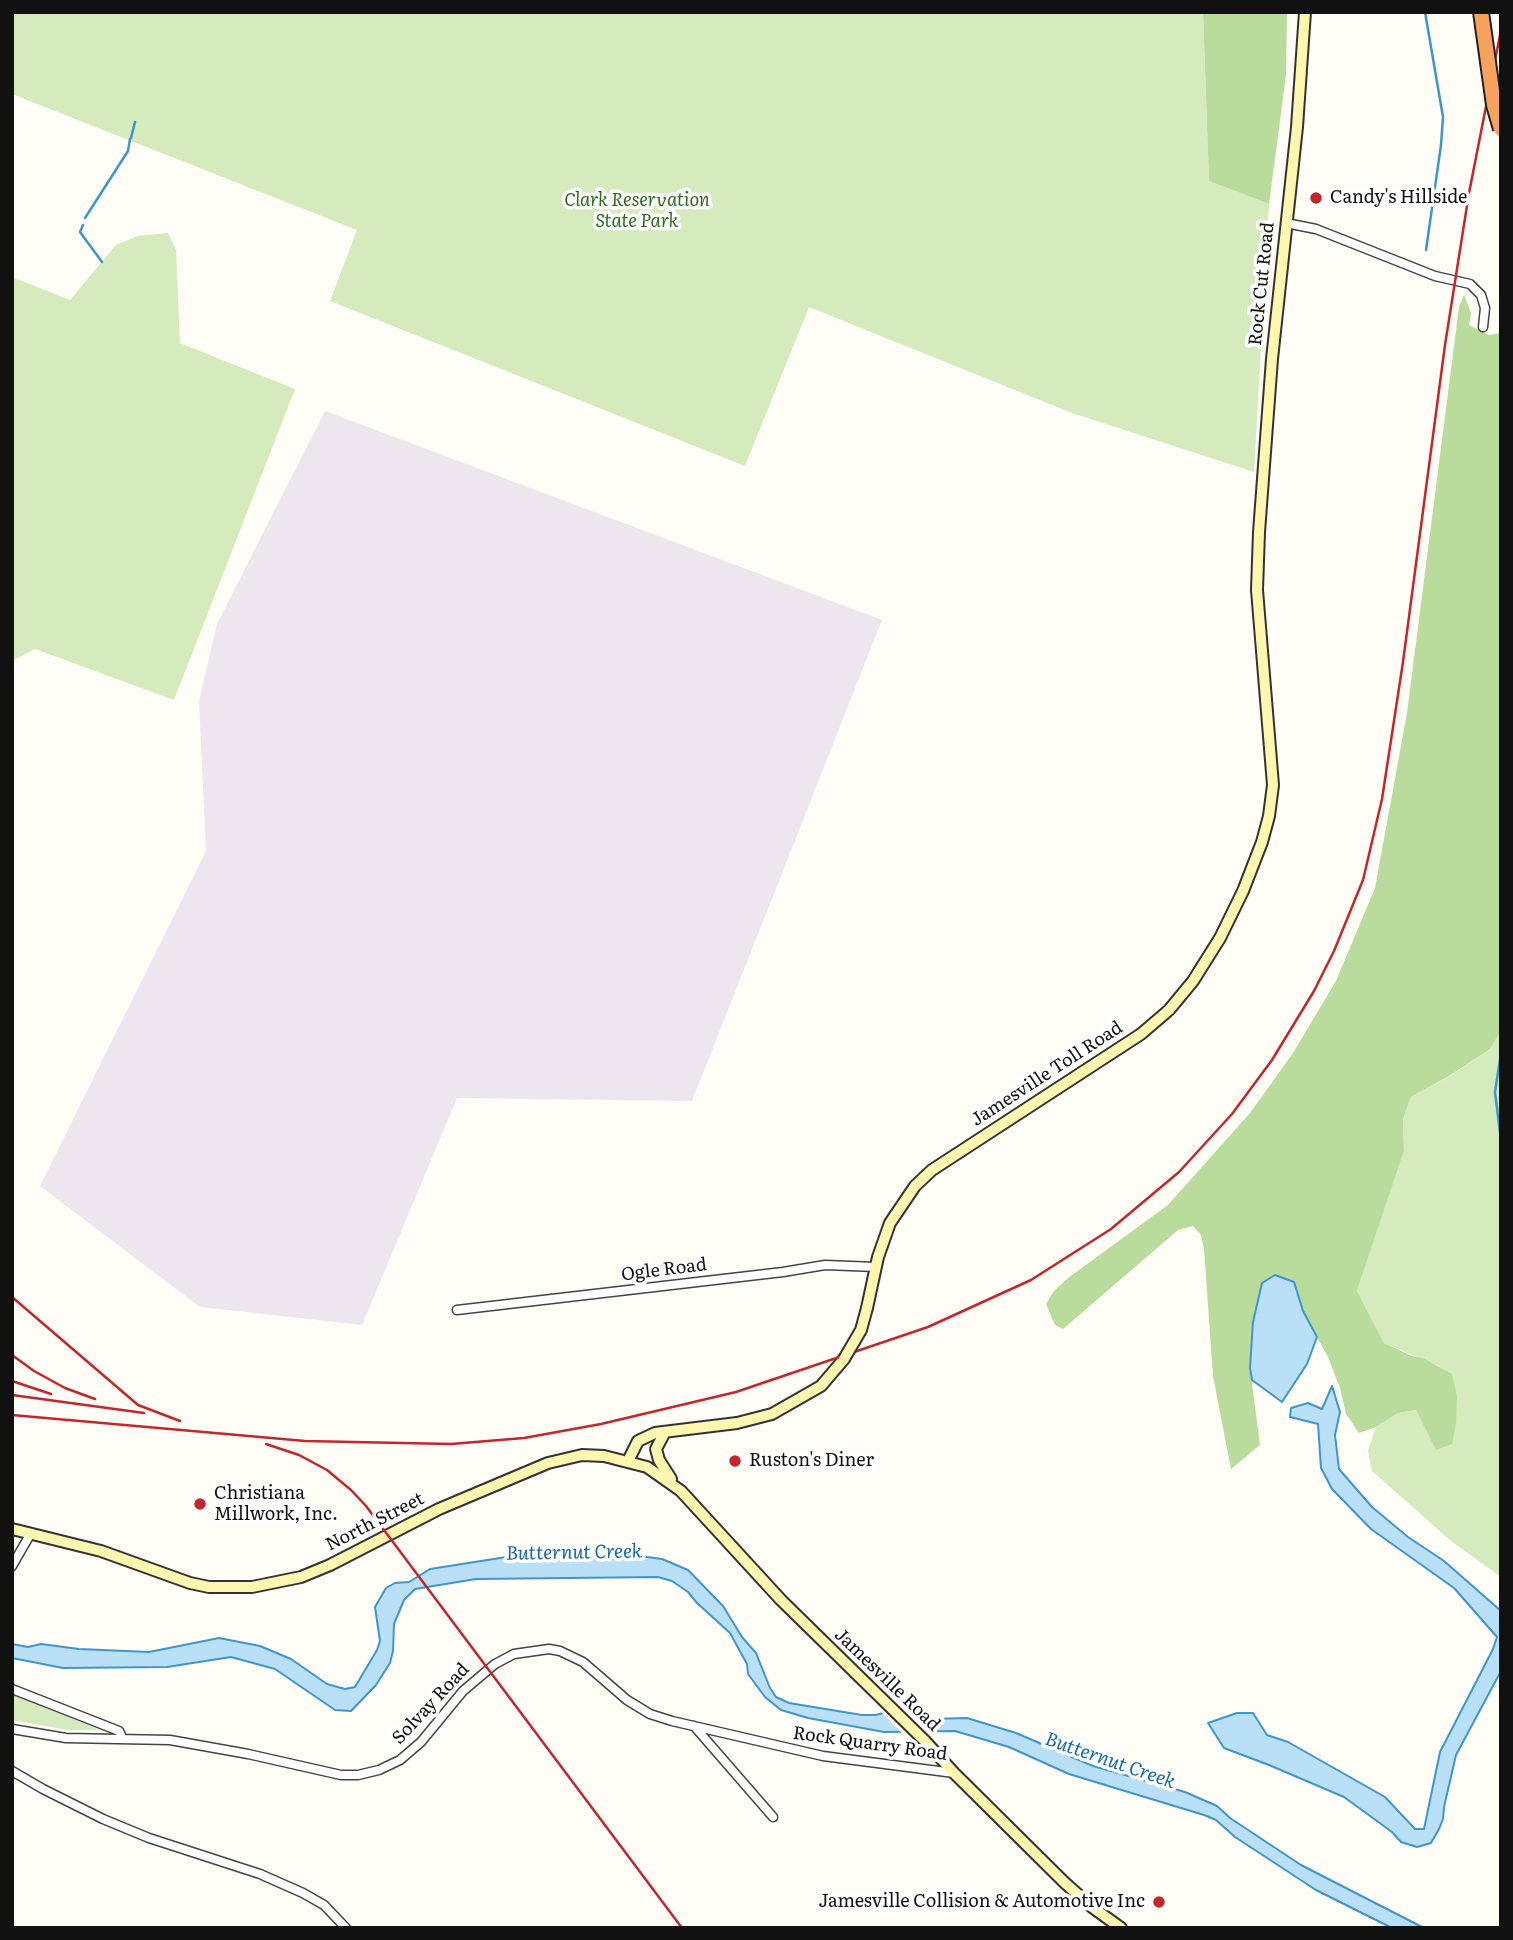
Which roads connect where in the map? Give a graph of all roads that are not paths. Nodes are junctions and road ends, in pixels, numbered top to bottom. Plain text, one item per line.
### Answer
1 (1305, 12) edge
2 (1481, 12) edge
3 (1501, 129) edge
4 (1286, 223) junction
5 (1483, 327) dead end
6 (1258, 560) joint
7 (876, 1267) junction
8 (457, 1310) dead end
9 (665, 1432) junction
10 (628, 1461) junction
11 (681, 1491) junction
12 (12, 1529) edge
13 (31, 1533) junction
14 (12, 1566) edge
15 (12, 1689) edge
16 (694, 1726) junction
17 (12, 1729) edge
18 (123, 1738) junction
19 (781, 1747) joint
20 (12, 1771) edge
21 (954, 1773) junction
22 (773, 1817) dead end
23 (346, 1928) edge
24 (1121, 1928) edge

1 - 4 street, Rock Cut Road
2 - 3 highway, bridge
4 - 5 street
4 - 6 street, Rock Cut Road
6 - 7 street, Jamesville Toll Road
7 - 8 street, Ogle Road
7 - 9 street, Jamesville Toll Road, bridge
9 - 10 street, Jamesville Toll Road
9 - 11 street
10 - 11 street, Jamesville Road
10 - 13 street, North Street
11 - 21 street, Jamesville Road
12 - 13 street, North Street
13 - 14 street
15 - 18 street, Solvay Road
16 - 18 street, Solvay Road
16 - 19 street, Solvay Road
16 - 22 street
17 - 18 street, Solvay Road
19 - 21 street, Rock Quarry Road
20 - 23 street
21 - 24 street, Jamesville Road

